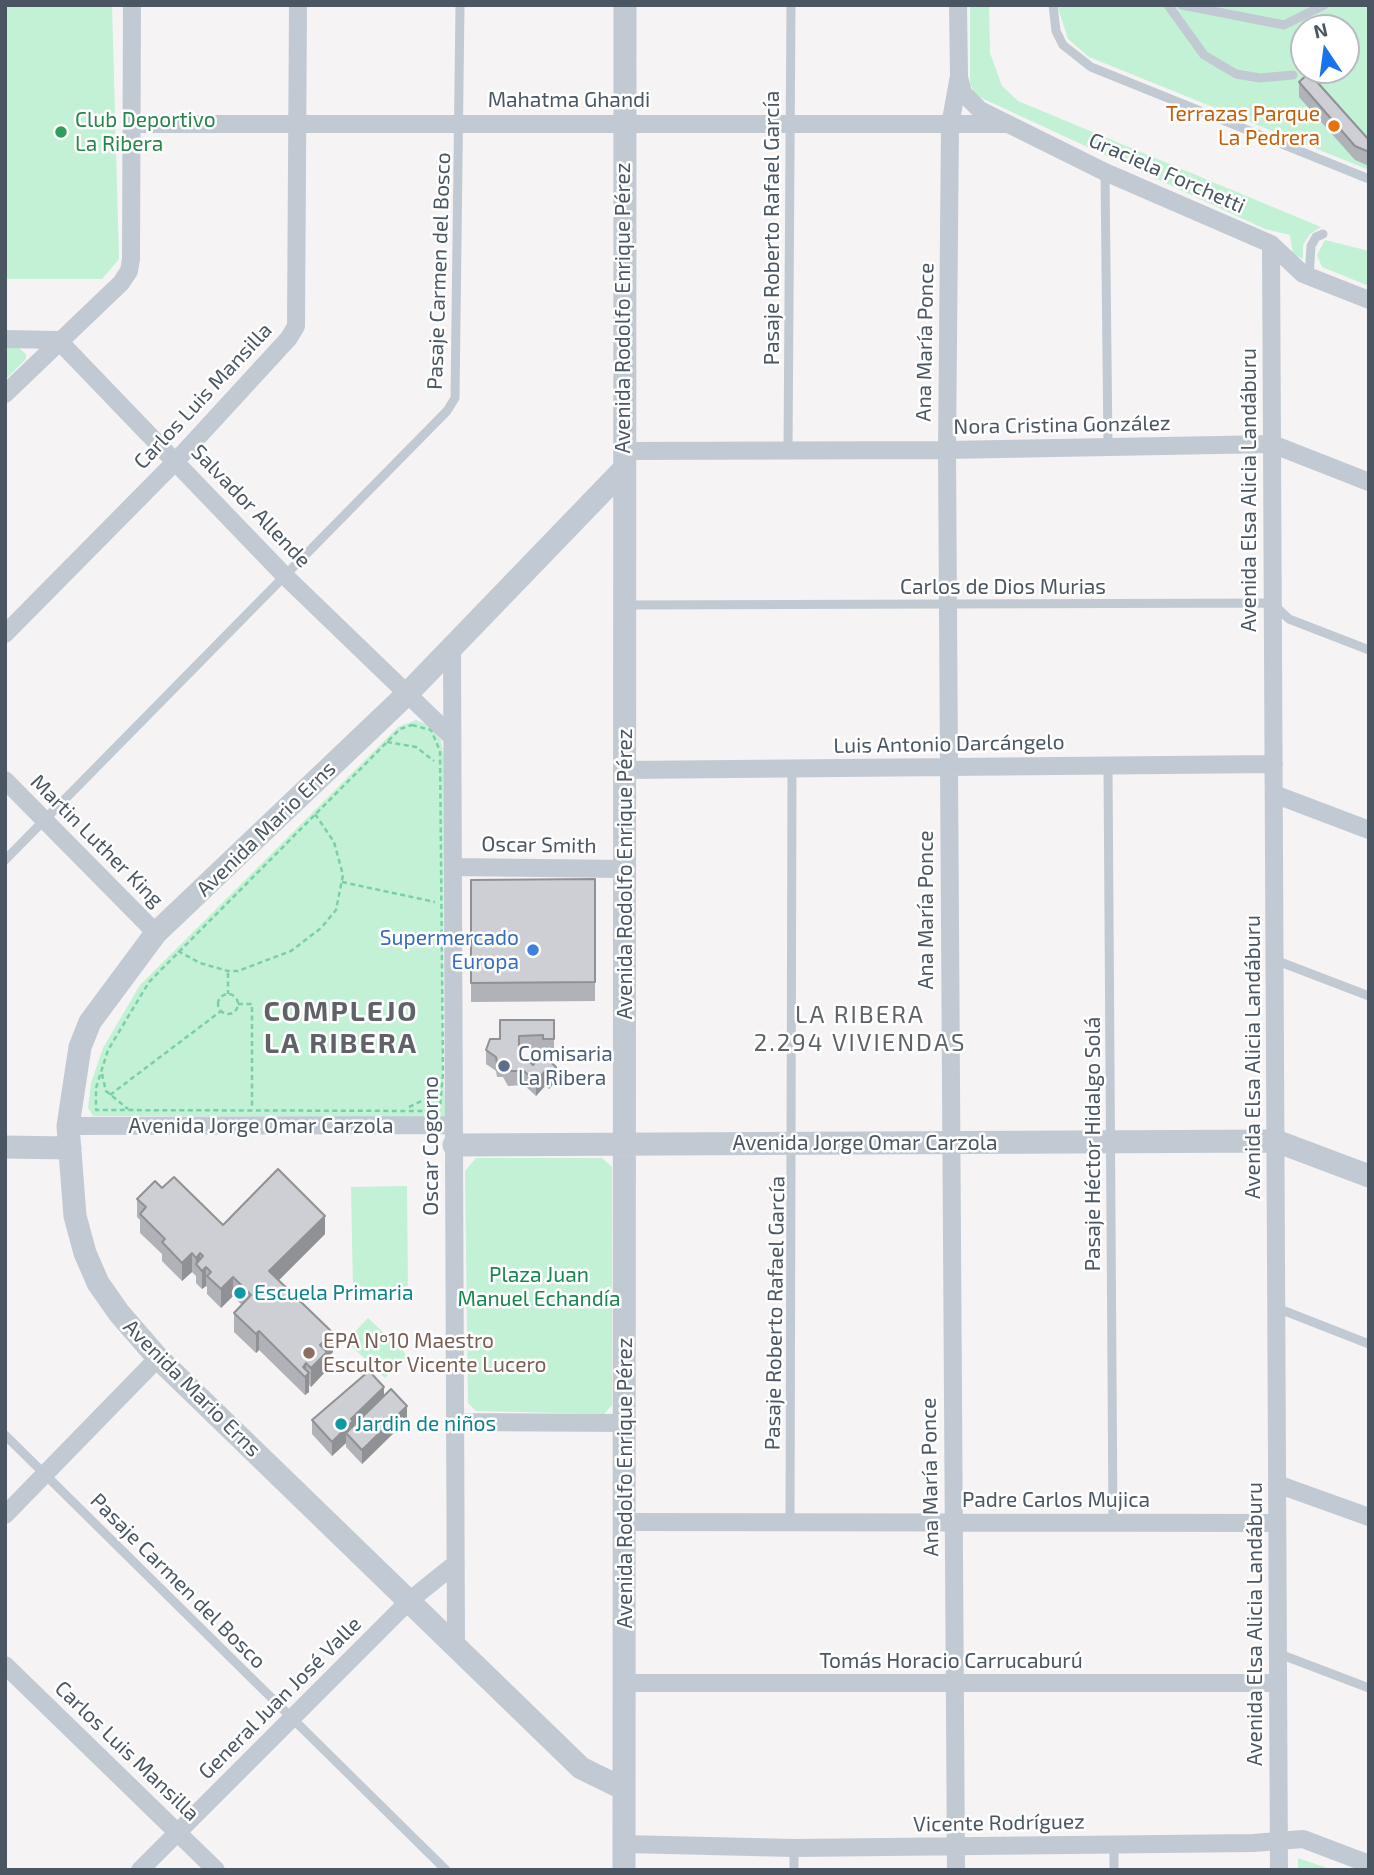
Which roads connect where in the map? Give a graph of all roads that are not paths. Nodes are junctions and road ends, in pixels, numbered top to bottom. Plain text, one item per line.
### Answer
1 (132, 5) edge
2 (298, 5) edge
3 (460, 5) edge
4 (625, 5) edge
5 (791, 5) edge
6 (958, 5) edge
7 (1053, 5) edge
8 (1168, 5) edge
9 (1182, 5) edge
10 (1324, 5) edge
11 (1290, 75) edge
12 (959, 76) junction
13 (461, 123) junction
14 (623, 123) junction
15 (132, 124) junction
16 (298, 124) junction
17 (791, 124) junction
18 (1006, 124) junction
19 (950, 125) junction
20 (1105, 172) junction
21 (1369, 179) edge
22 (1324, 234) dead end
23 (1271, 244) junction
24 (1309, 277) junction
25 (1369, 300) edge
26 (5, 339) edge
27 (58, 340) junction
28 (5, 394) edge
29 (1272, 444) junction
30 (1108, 447) junction
31 (947, 450) junction
32 (788, 451) junction
33 (624, 460) junction
34 (176, 461) junction
35 (1369, 482) edge
36 (284, 575) junction
37 (1272, 603) junction
38 (624, 604) junction
39 (947, 605) junction
40 (5, 634) edge
41 (452, 647) junction
42 (1369, 650) edge
43 (406, 695) junction
44 (452, 737) junction
45 (1274, 764) junction
46 (1108, 765) junction
47 (948, 767) junction
48 (792, 768) junction
49 (625, 770) junction
50 (5, 780) edge
51 (1274, 794) junction
52 (44, 819) junction
53 (1369, 830) edge
54 (5, 860) edge
55 (453, 867) junction
56 (625, 869) junction
57 (156, 933) junction
58 (1275, 960) junction
59 (1369, 996) edge
60 (454, 1135) junction
61 (69, 1137) junction
62 (1110, 1142) junction
63 (1276, 1142) junction
64 (950, 1143) junction
65 (624, 1144) junction
66 (794, 1144) junction
67 (5, 1147) edge
68 (1369, 1177) edge
69 (1277, 1308) junction
70 (1369, 1344) edge
71 (158, 1358) junction
72 (456, 1422) junction
73 (625, 1423) junction
74 (5, 1435) edge
75 (46, 1476) junction
76 (1277, 1484) junction
77 (5, 1515) edge
78 (1369, 1517) edge
79 (625, 1522) junction
80 (1277, 1522) junction
81 (790, 1523) junction
82 (953, 1523) junction
83 (1113, 1523) junction
84 (455, 1564) junction
85 (410, 1601) junction
86 (456, 1644) junction
87 (1277, 1653) junction
88 (5, 1665) edge
89 (625, 1683) junction
90 (1277, 1683) junction
91 (955, 1685) junction
92 (1369, 1688) edge
93 (291, 1718) junction
94 (624, 1789) junction
95 (178, 1832) junction
96 (1279, 1840) junction
97 (624, 1844) junction
98 (1114, 1844) junction
99 (956, 1846) junction
100 (794, 1848) junction
101 (1369, 1864) edge
102 (141, 1870) edge
103 (216, 1870) edge
104 (446, 1870) edge
105 (624, 1870) edge
106 (794, 1870) edge
107 (956, 1870) edge
108 (1114, 1870) edge
109 (1279, 1870) edge

1 - 15 street
2 - 16 street, Carlos Luis Mansilla
3 - 13 lane, Pasaje Carmen del Bosco
4 - 14 street, Avenida Rodolfo Enrique Pérez
5 - 17 lane, Pasaje Roberto Rafael García
6 - 12 street, Ana María Ponce
7 - 21 lane
8 - 11 lane
9 - 10 lane
12 - 18 street, Graciela Forchetti
12 - 19 street, Ana María Ponce
13 - 14 street, Mahatma Ghandi
13 - 16 street, Mahatma Ghandi
13 - 36 lane, Pasaje Carmen del Bosco
14 - 17 street, Mahatma Ghandi
14 - 33 street, Avenida Rodolfo Enrique Pérez
15 - 16 street, Mahatma Ghandi
15 - 27 street
16 - 34 street, Carlos Luis Mansilla
17 - 19 street, Mahatma Ghandi
17 - 32 lane, Pasaje Roberto Rafael García
18 - 19 street, Mahatma Ghandi
18 - 20 street, Graciela Forchetti
19 - 31 street, Ana María Ponce
20 - 23 street, Graciela Forchetti
20 - 30 lane
22 - 24 lane
23 - 24 street, Graciela Forchetti
23 - 29 street, Avenida Elsa Alicia Landáburu
24 - 25 street, Graciela Forchetti
26 - 27 street
27 - 28 street
27 - 34 street, Salvador Allende
29 - 30 street, Nora Cristina González
29 - 35 street, Nora Cristina González
29 - 37 street, Avenida Elsa Alicia Landáburu
30 - 31 street, Nora Cristina González
31 - 32 street, Nora Cristina González
31 - 39 street, Ana María Ponce
32 - 33 street, Nora Cristina González
33 - 38 street, Avenida Rodolfo Enrique Pérez
33 - 41 street, Avenida Mario Erns
34 - 36 street, Salvador Allende
34 - 40 street, Carlos Luis Mansilla
36 - 43 street, Salvador Allende
36 - 52 lane, Pasaje Carmen del Bosco
37 - 39 lane, Carlos de Dios Murias
37 - 42 lane
37 - 45 street, Avenida Elsa Alicia Landáburu
38 - 39 lane, Carlos de Dios Murias
38 - 49 street, Avenida Rodolfo Enrique Pérez
39 - 47 street, Ana María Ponce
41 - 43 street, Avenida Mario Erns
41 - 44 street, Oscar Cogorno
43 - 44 street, Salvador Allende
43 - 57 street, Avenida Mario Erns
44 - 55 street, Oscar Cogorno
45 - 46 street, Luis Antonio Darcángelo
45 - 51 street, Avenida Elsa Alicia Landáburu
46 - 47 street, Luis Antonio Darcángelo
46 - 62 lane, Pasaje Héctor Hidalgo Solá
47 - 48 street, Luis Antonio Darcángelo
47 - 64 street, Ana María Ponce
48 - 49 street, Luis Antonio Darcángelo
48 - 66 lane, Pasaje Roberto Rafael García
49 - 56 street, Avenida Rodolfo Enrique Pérez
50 - 52 street, Martin Luther King
51 - 53 street
51 - 58 street, Avenida Elsa Alicia Landáburu
52 - 54 lane, Pasaje Carmen del Bosco
52 - 57 street, Martin Luther King
55 - 56 street, Oscar Smith
55 - 60 street, Oscar Cogorno
56 - 65 street, Avenida Rodolfo Enrique Pérez
57 - 61 street, Avenida Mario Erns
58 - 59 lane
58 - 63 street, Avenida Elsa Alicia Landáburu
60 - 61 street, Avenida Jorge Omar Carzola
60 - 65 street, Avenida Jorge Omar Carzola
60 - 72 street, Oscar Cogorno
61 - 67 street, Avenida Jorge Omar Carzola
61 - 71 street, Avenida Mario Erns
62 - 63 street, Avenida Jorge Omar Carzola
62 - 64 street, Avenida Jorge Omar Carzola
62 - 83 lane, Pasaje Héctor Hidalgo Solá
63 - 68 street
63 - 69 street, Avenida Elsa Alicia Landáburu
64 - 66 street, Avenida Jorge Omar Carzola
64 - 82 street, Ana María Ponce
65 - 66 street, Avenida Jorge Omar Carzola
65 - 73 street, Avenida Rodolfo Enrique Pérez
66 - 81 lane, Pasaje Roberto Rafael García
69 - 70 lane
69 - 76 street, Avenida Elsa Alicia Landáburu
71 - 75 street
71 - 85 street, Avenida Mario Erns
72 - 73 street
72 - 84 street, Oscar Cogorno
73 - 79 street, Avenida Rodolfo Enrique Pérez
74 - 75 lane, Pasaje Carmen del Bosco
75 - 77 street
75 - 93 lane, Pasaje Carmen del Bosco
76 - 78 street
76 - 80 street, Avenida Elsa Alicia Landáburu
79 - 81 street, Padre Carlos Mujica
79 - 89 street, Avenida Rodolfo Enrique Pérez
80 - 83 street, Padre Carlos Mujica
80 - 87 street, Avenida Elsa Alicia Landáburu
81 - 82 street, Padre Carlos Mujica
82 - 83 street, Padre Carlos Mujica
82 - 91 street, Ana María Ponce
84 - 85 street, General Juan José Valle
84 - 86 street, Oscar Cogorno
85 - 86 street, Avenida Mario Erns
85 - 93 street, General Juan José Valle
86 - 94 street, Avenida Mario Erns
87 - 90 street, Avenida Elsa Alicia Landáburu
87 - 92 lane
88 - 95 street, Carlos Luis Mansilla
89 - 91 street, Tomás Horacio Carrucaburú
89 - 94 street, Avenida Rodolfo Enrique Pérez
90 - 91 street, Tomás Horacio Carrucaburú
90 - 96 street, Avenida Elsa Alicia Landáburu
91 - 99 street, Ana María Ponce
93 - 95 street, General Juan José Valle
93 - 104 lane, Pasaje Carmen del Bosco
94 - 97 street, Avenida Rodolfo Enrique Pérez
95 - 102 street, General Juan José Valle
95 - 103 street, Carlos Luis Mansilla
96 - 98 street, Vicente Rodríguez
96 - 101 street, Vicente Rodríguez
96 - 109 street, Avenida Elsa Alicia Landáburu
97 - 100 street, Vicente Rodríguez
97 - 105 street, Avenida Rodolfo Enrique Pérez
98 - 99 street, Vicente Rodríguez
98 - 108 lane
99 - 100 street, Vicente Rodríguez
99 - 107 street, Ana María Ponce
100 - 106 lane

